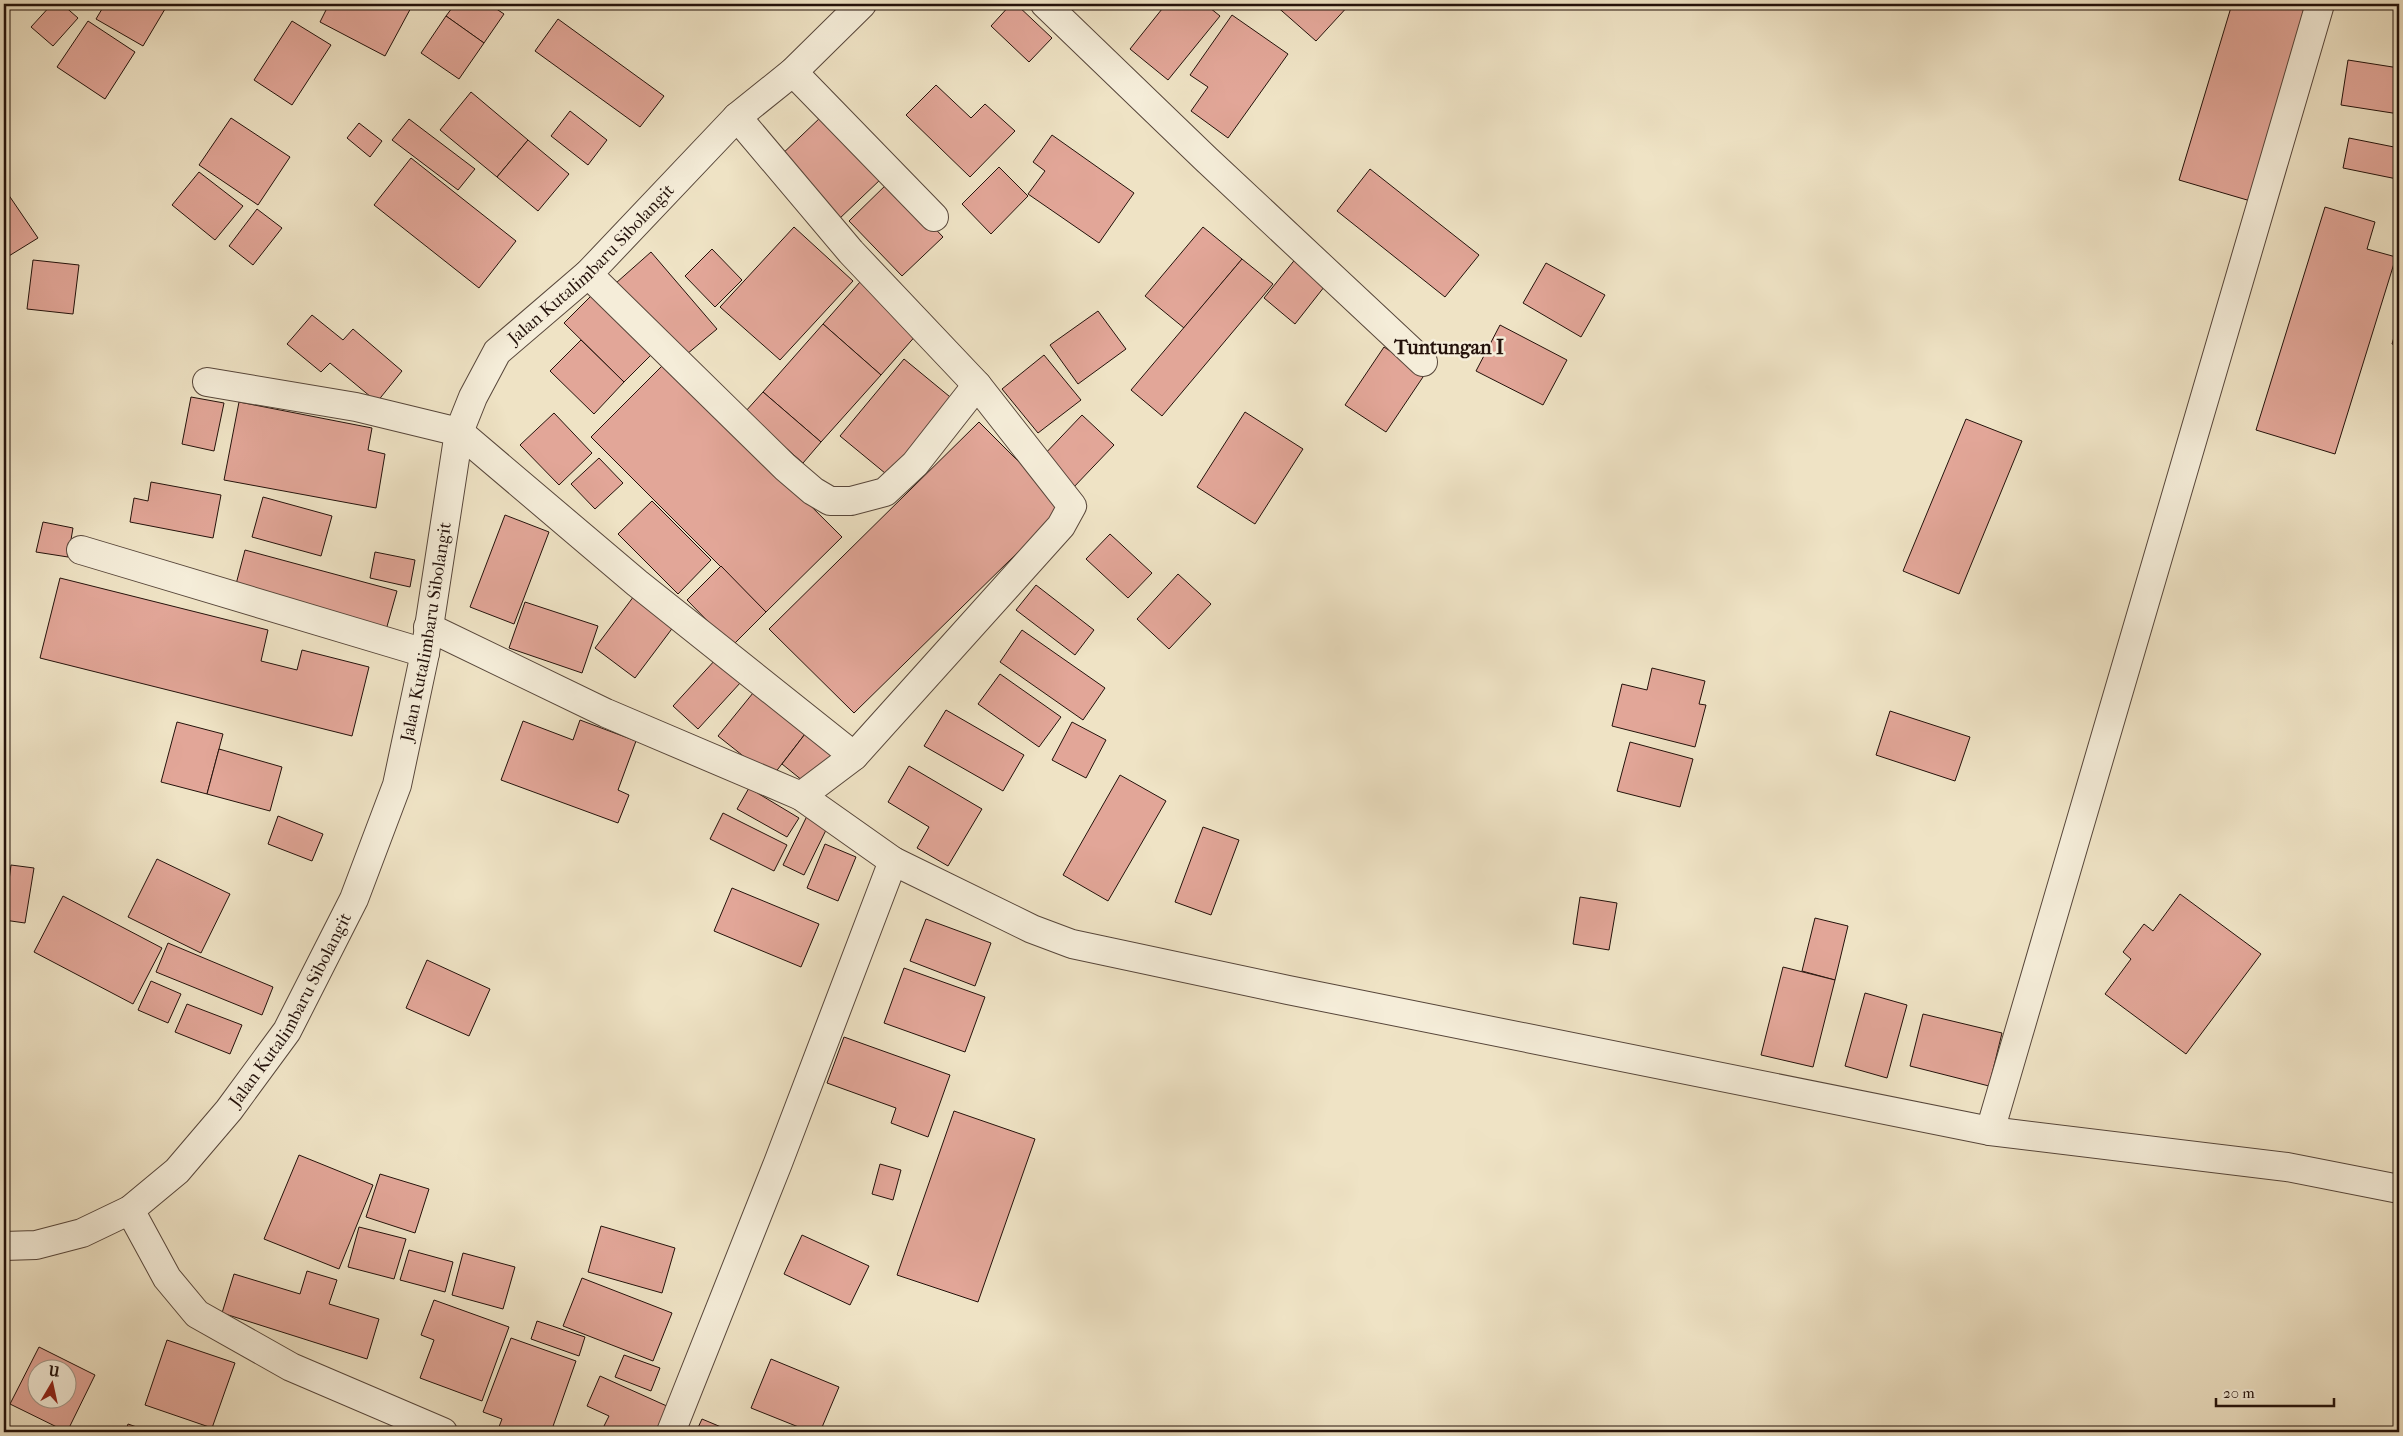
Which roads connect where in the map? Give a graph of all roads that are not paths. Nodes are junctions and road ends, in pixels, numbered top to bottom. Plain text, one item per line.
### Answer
1 (862, 4) edge
2 (1044, 4) edge
3 (2320, 4) edge
4 (792, 72) junction
5 (737, 118) junction
6 (934, 217) dead end
7 (588, 274) junction
8 (1423, 362) dead end
9 (207, 382) dead end
10 (977, 385) junction
11 (459, 432) junction
12 (81, 550) dead end
13 (427, 640) junction
14 (854, 756) junction
15 (801, 796) junction
16 (892, 861) junction
17 (1990, 1131) junction
18 (2399, 1188) edge
19 (130, 1210) junction
20 (4, 1246) edge
21 (444, 1432) edge
22 (671, 1432) edge

1 - 4 street, Jalan Kutalimbaru Sibolangit
2 - 8 street
3 - 17 street
4 - 5 street, Jalan Kutalimbaru Sibolangit
4 - 6 street
5 - 7 street, Jalan Kutalimbaru Sibolangit
5 - 10 street
7 - 10 street
7 - 11 street, Jalan Kutalimbaru Sibolangit
9 - 11 street
10 - 14 street
11 - 13 street, Jalan Kutalimbaru Sibolangit
11 - 14 street
12 - 13 street
13 - 15 street
13 - 19 street, Jalan Kutalimbaru Sibolangit
14 - 15 street
15 - 16 street
16 - 17 street
16 - 22 street
17 - 18 street
19 - 20 street, Jalan Kutalimbaru Sibolangit
19 - 21 street

